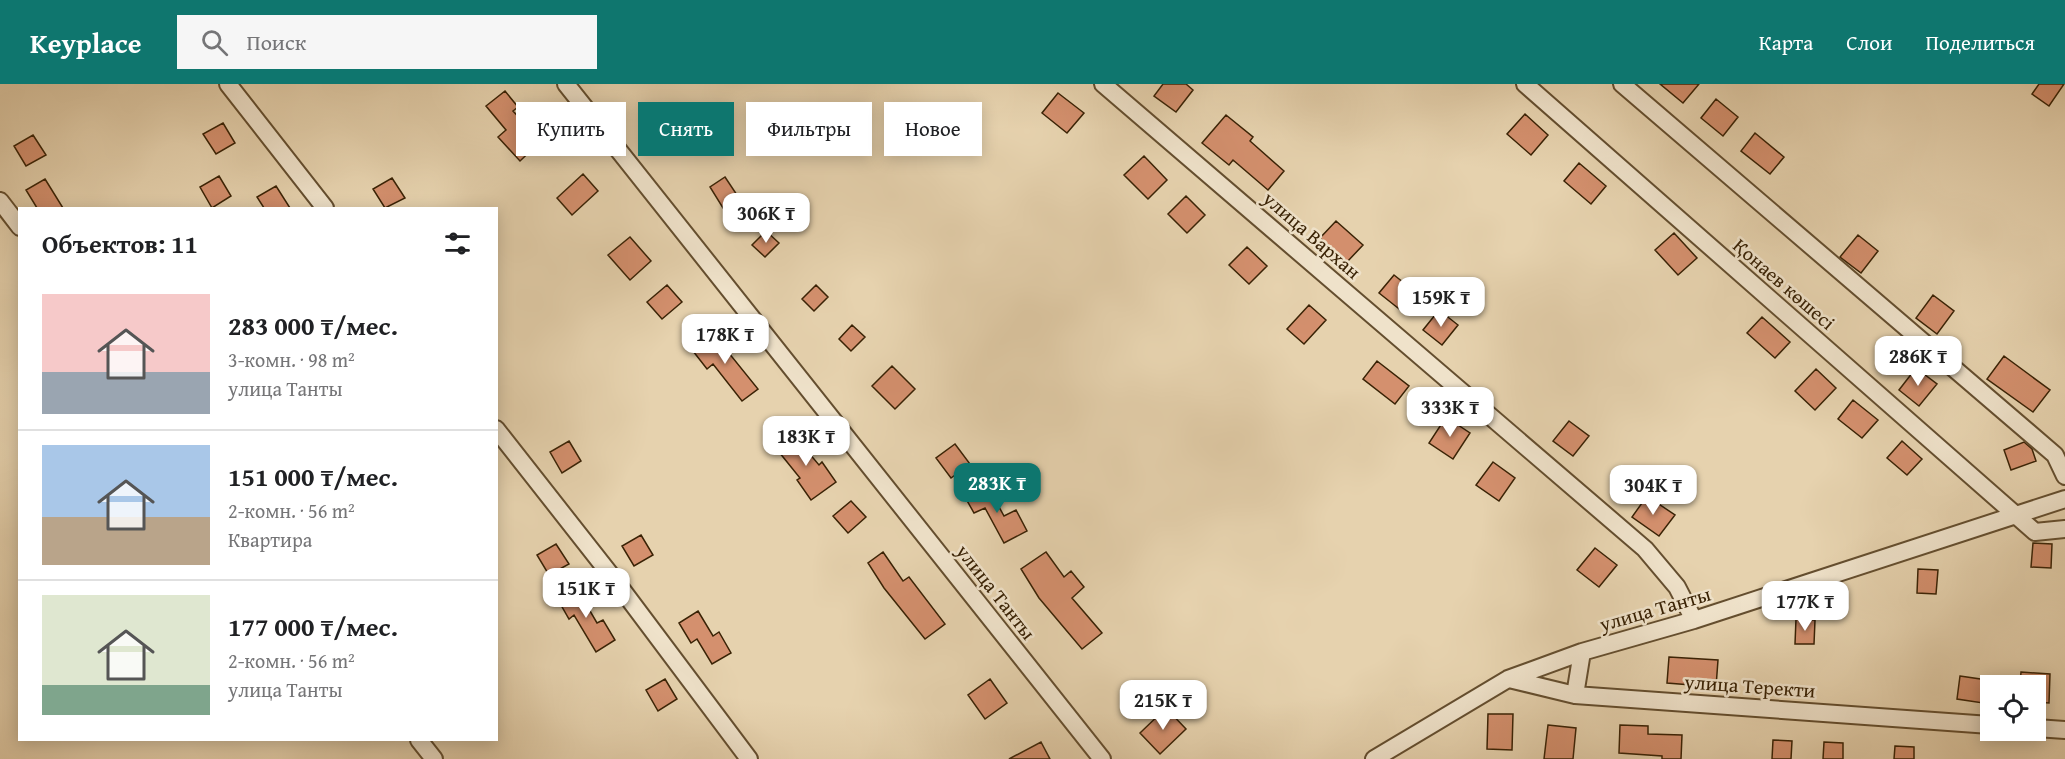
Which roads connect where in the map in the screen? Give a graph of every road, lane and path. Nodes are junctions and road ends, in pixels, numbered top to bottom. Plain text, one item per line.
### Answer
1 (228, 84) edge
2 (1103, 84) edge
3 (1525, 84) edge
4 (1622, 84) edge
5 (572, 86) edge
6 (0, 201) edge
7 (324, 207) edge
8 (18, 224) edge
9 (498, 432) edge
10 (2065, 476) edge
11 (2065, 499) edge
12 (2015, 515) junction
13 (2065, 529) edge
14 (1694, 620) junction
15 (1582, 652) junction
16 (1508, 679) junction
17 (1575, 695) junction
18 (1980, 723) edge
19 (2046, 729) edge
20 (2065, 730) edge
21 (420, 741) edge
22 (434, 759) edge
23 (748, 759) edge
24 (1102, 759) edge
25 (1374, 759) edge

1 - 7 street
2 - 14 street, улица Вархан
3 - 12 street, Қонаев көшесі
4 - 10 street
5 - 24 street, улица Танты
6 - 8 street
9 - 23 street
11 - 12 street, улица Танты
12 - 13 street, Қонаев көшесі
12 - 14 street, улица Танты
14 - 15 street, улица Танты
15 - 16 street, улица Танты
15 - 17 street
16 - 17 street, улица Теректи
16 - 25 street, улица Танты
17 - 18 street, улица Теректи
19 - 20 street
21 - 22 street

